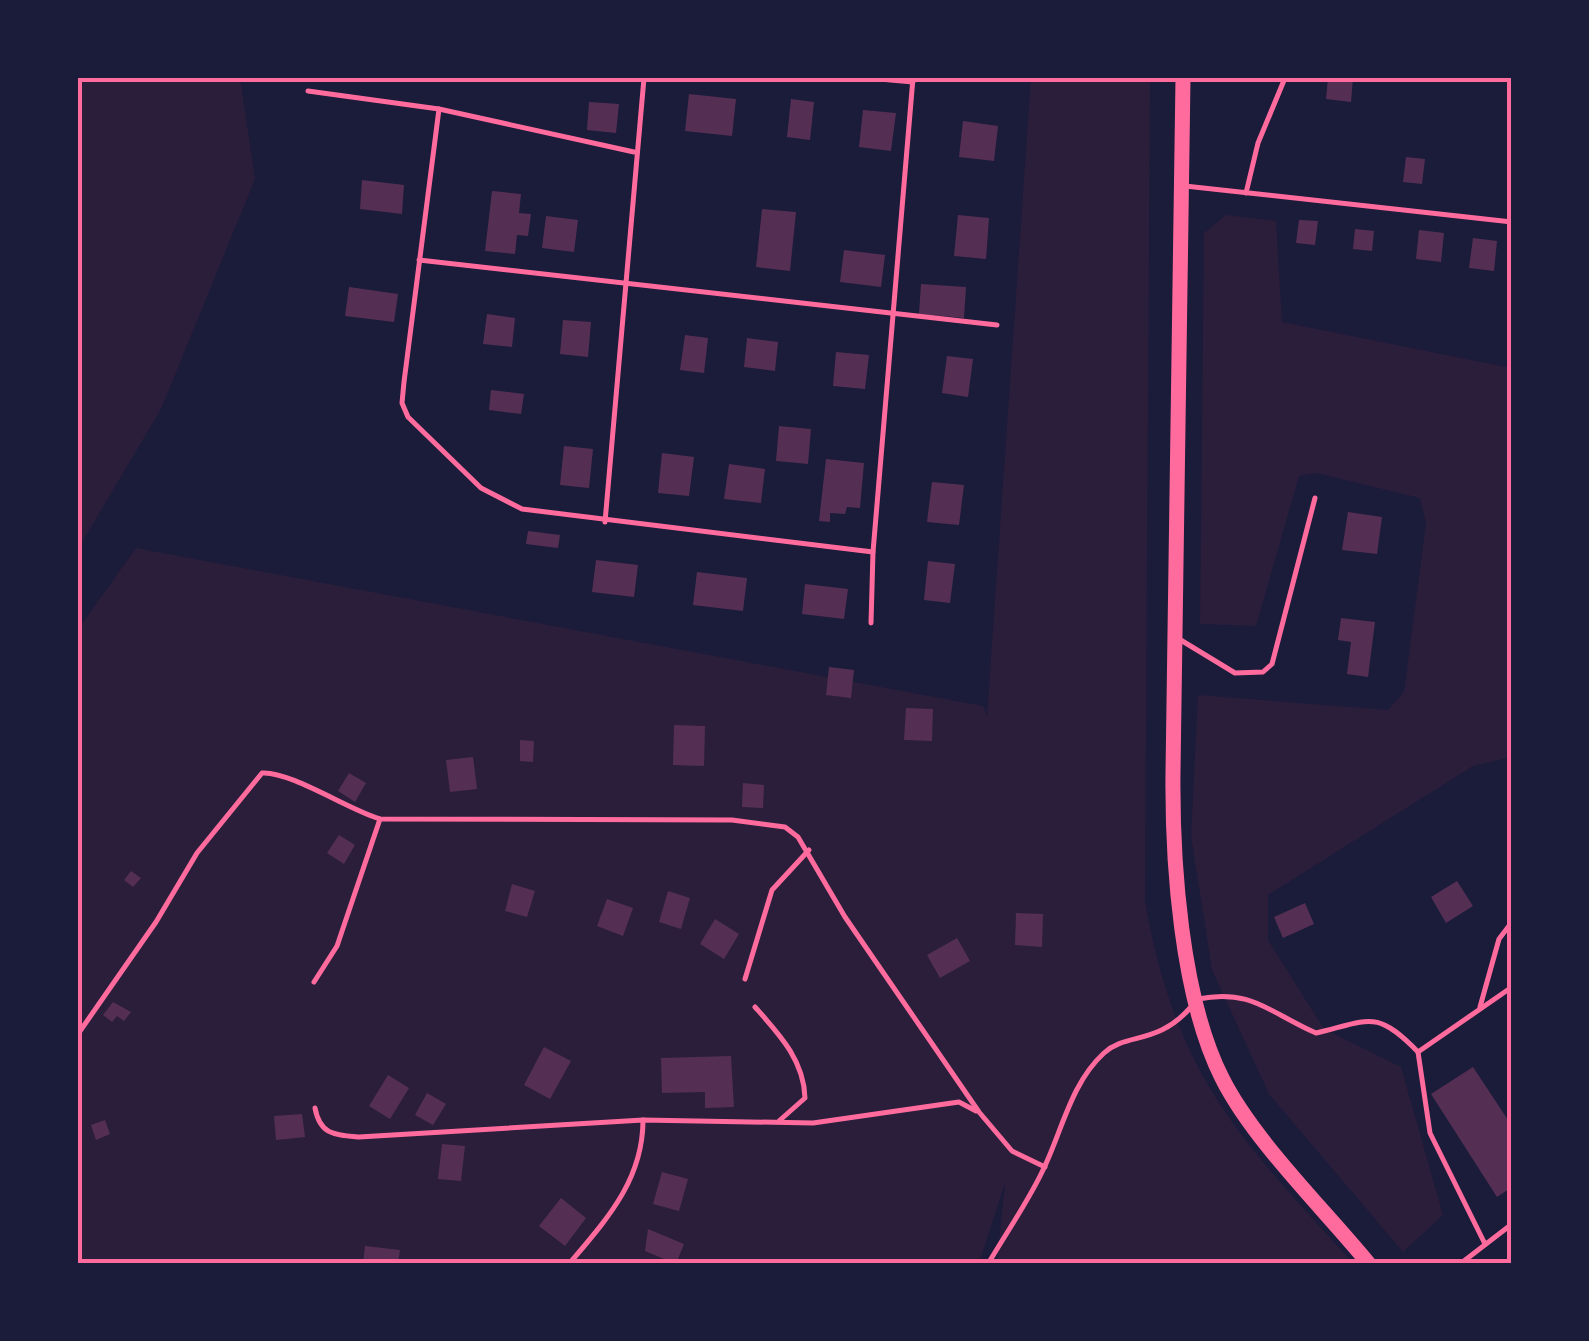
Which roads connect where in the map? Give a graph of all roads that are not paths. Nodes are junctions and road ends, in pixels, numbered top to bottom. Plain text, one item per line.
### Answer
1 (644, 78) edge
2 (868, 78) edge
3 (1184, 78) edge
4 (1284, 78) edge
5 (913, 80) edge
6 (308, 91) dead end
7 (439, 108) junction
8 (635, 152) junction
9 (1182, 186) junction
10 (1246, 193) junction
11 (1512, 222) edge
12 (419, 260) junction
13 (626, 282) junction
14 (894, 315) junction
15 (997, 325) dead end
16 (1314, 498) dead end
17 (604, 522) junction
18 (873, 552) junction
19 (871, 623) dead end
20 (1176, 636) junction
21 (380, 819) junction
22 (809, 850) junction
23 (1512, 922) edge
24 (746, 979) dead end
25 (314, 982) dead end
26 (1512, 987) edge
27 (1197, 1000) junction
28 (755, 1007) dead end
29 (1480, 1008) junction
30 (78, 1034) edge
31 (1418, 1052) junction
32 (315, 1108) dead end
33 (979, 1112) junction
34 (643, 1120) junction
35 (779, 1122) junction
36 (1044, 1167) junction
37 (1511, 1225) edge
38 (1485, 1244) junction
39 (569, 1264) edge
40 (988, 1264) edge
41 (1368, 1264) edge
42 (1460, 1264) edge

1 - 8 lane
2 - 5 lane
3 - 9 main road
4 - 10 lane
5 - 14 lane
6 - 7 lane
7 - 8 lane
7 - 12 lane
8 - 13 lane
9 - 10 lane
9 - 20 main road
10 - 11 lane
12 - 13 lane
12 - 17 lane
13 - 14 lane
13 - 17 lane
14 - 15 lane
14 - 18 lane
16 - 20 lane
17 - 18 lane
18 - 19 lane
20 - 27 main road
21 - 22 lane
21 - 25 lane
21 - 30 lane
22 - 24 lane
22 - 33 lane
23 - 29 lane
26 - 29 lane
27 - 31 lane
27 - 36 lane
27 - 41 main road
28 - 35 lane
29 - 31 lane
31 - 38 lane
32 - 34 lane
33 - 35 lane
33 - 36 lane
34 - 35 lane
34 - 39 lane
36 - 40 lane
37 - 38 lane
38 - 42 lane

